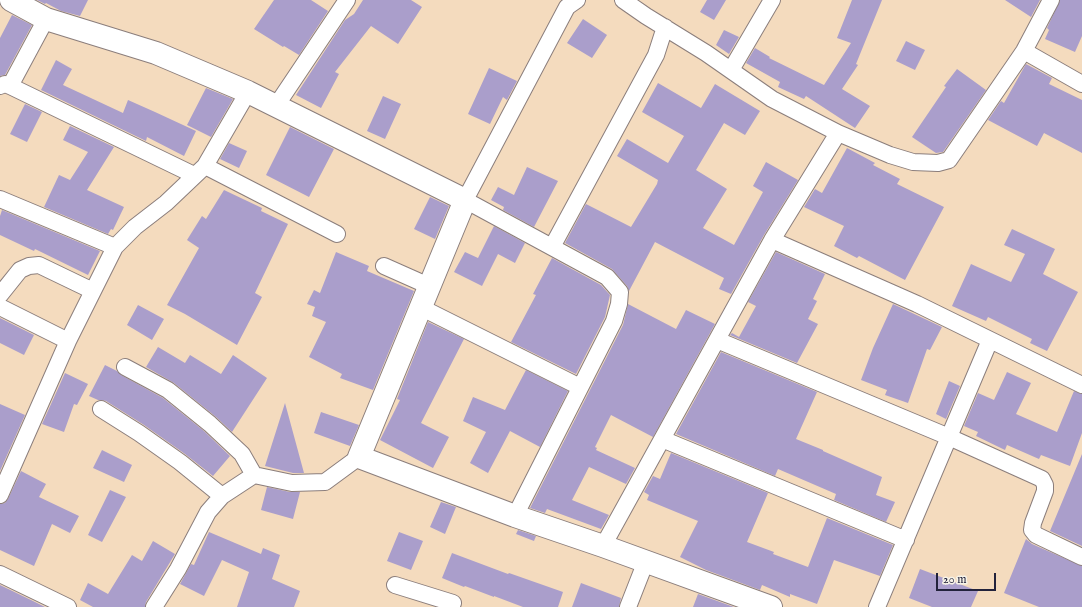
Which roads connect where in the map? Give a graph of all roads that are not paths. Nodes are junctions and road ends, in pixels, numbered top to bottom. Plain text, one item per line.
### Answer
1 (11, 0) edge
2 (347, 0) edge
3 (577, 0) edge
4 (623, 0) edge
5 (772, 0) edge
6 (1051, 0) edge
7 (46, 19) junction
8 (665, 27) junction
9 (1024, 51) junction
10 (730, 70) junction
11 (1082, 84) edge
12 (5, 86) edge
13 (248, 92) junction
14 (276, 106) junction
15 (838, 133) junction
16 (199, 171) junction
17 (0, 199) edge
18 (465, 200) junction
19 (337, 234) dead end
20 (772, 240) junction
21 (115, 246) junction
22 (552, 247) junction
23 (384, 266) dead end
24 (429, 286) junction
25 (93, 292) junction
26 (0, 295) edge
27 (0, 307) edge
28 (420, 307) junction
29 (717, 340) junction
30 (990, 340) junction
31 (68, 341) junction
32 (125, 367) dead end
33 (1082, 385) edge
34 (580, 387) junction
35 (101, 409) dead end
36 (949, 437) junction
37 (662, 439) junction
38 (359, 457) junction
39 (254, 475) junction
40 (0, 495) edge
41 (222, 496) junction
42 (515, 516) junction
43 (906, 540) junction
44 (603, 546) junction
45 (1082, 557) edge
46 (646, 561) junction
47 (0, 574) edge
48 (395, 585) dead end
49 (735, 601) edge
50 (456, 606) edge
51 (68, 607) edge
52 (154, 607) edge
53 (628, 607) edge
54 (771, 607) edge
55 (878, 607) edge

1 - 7 street
2 - 14 street
3 - 18 street
4 - 8 street
5 - 10 street
6 - 9 street
7 - 12 street
7 - 13 street
8 - 10 street
8 - 22 street
9 - 11 street
9 - 15 street
10 - 15 street
12 - 16 street
13 - 14 street
13 - 16 street
14 - 18 street
15 - 20 street
16 - 19 street
16 - 21 street
17 - 21 street
18 - 22 street
18 - 24 street
20 - 29 street
20 - 30 street
21 - 25 street
22 - 34 street
23 - 24 street
24 - 28 street
25 - 26 street
25 - 31 street
27 - 31 street
28 - 34 street
28 - 38 street
29 - 36 street
29 - 37 street
30 - 33 street
30 - 36 street
31 - 40 street
32 - 39 street
34 - 42 street
35 - 41 street
36 - 43 street
36 - 45 street
37 - 43 street
37 - 44 street
38 - 39 street
38 - 42 street
39 - 41 street
41 - 52 street
42 - 44 street
43 - 55 street
44 - 46 street
46 - 49 street
46 - 53 street
47 - 51 street
48 - 50 street
49 - 54 street

